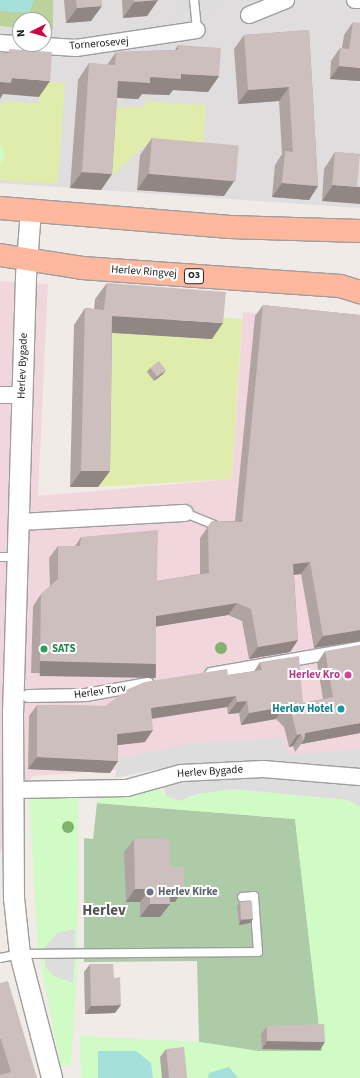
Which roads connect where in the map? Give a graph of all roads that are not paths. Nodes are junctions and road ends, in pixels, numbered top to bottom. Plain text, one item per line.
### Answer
1 (194, 0) edge
2 (286, 0) edge
3 (355, 0) edge
4 (360, 0) edge
5 (249, 15) dead end
6 (197, 30) joint
7 (0, 44) edge
8 (0, 208) edge
9 (31, 210) junction
10 (360, 231) edge
11 (0, 255) edge
12 (28, 259) junction
13 (353, 288) edge
14 (0, 395) edge
15 (22, 395) junction
16 (185, 513) joint
17 (19, 522) junction
18 (214, 525) edge
19 (9, 557) edge
20 (360, 648) edge
21 (198, 676) edge
22 (162, 682) edge
23 (28, 696) dead end
24 (360, 777) edge
25 (14, 790) junction
26 (242, 897) dead end
27 (7, 898) edge
28 (20, 954) junction
29 (0, 958) edge
30 (52, 1078) edge

1 - 6 lane
2 - 5 street
3 - 4 street
6 - 7 street, Tornerosevej
8 - 9 main road
9 - 10 main road
9 - 12 street, Herlev Bygade
11 - 12 main road, Herlev Ringvej / O3
12 - 13 main road, Herlev Ringvej / O3
12 - 15 street, Herlev Bygade
14 - 15 street
15 - 17 street, Herlev Bygade
16 - 17 street
16 - 18 lane
17 - 19 street, Herlev Bygade
19 - 25 street, Herlev Bygade
20 - 21 street
22 - 23 street, Herlev Torv
24 - 25 street, Herlev Bygade
25 - 27 street, Herlev Bygade
26 - 28 lane
27 - 28 street, Herlev Bygade
28 - 29 lane
28 - 30 street, Herlev Bygade

